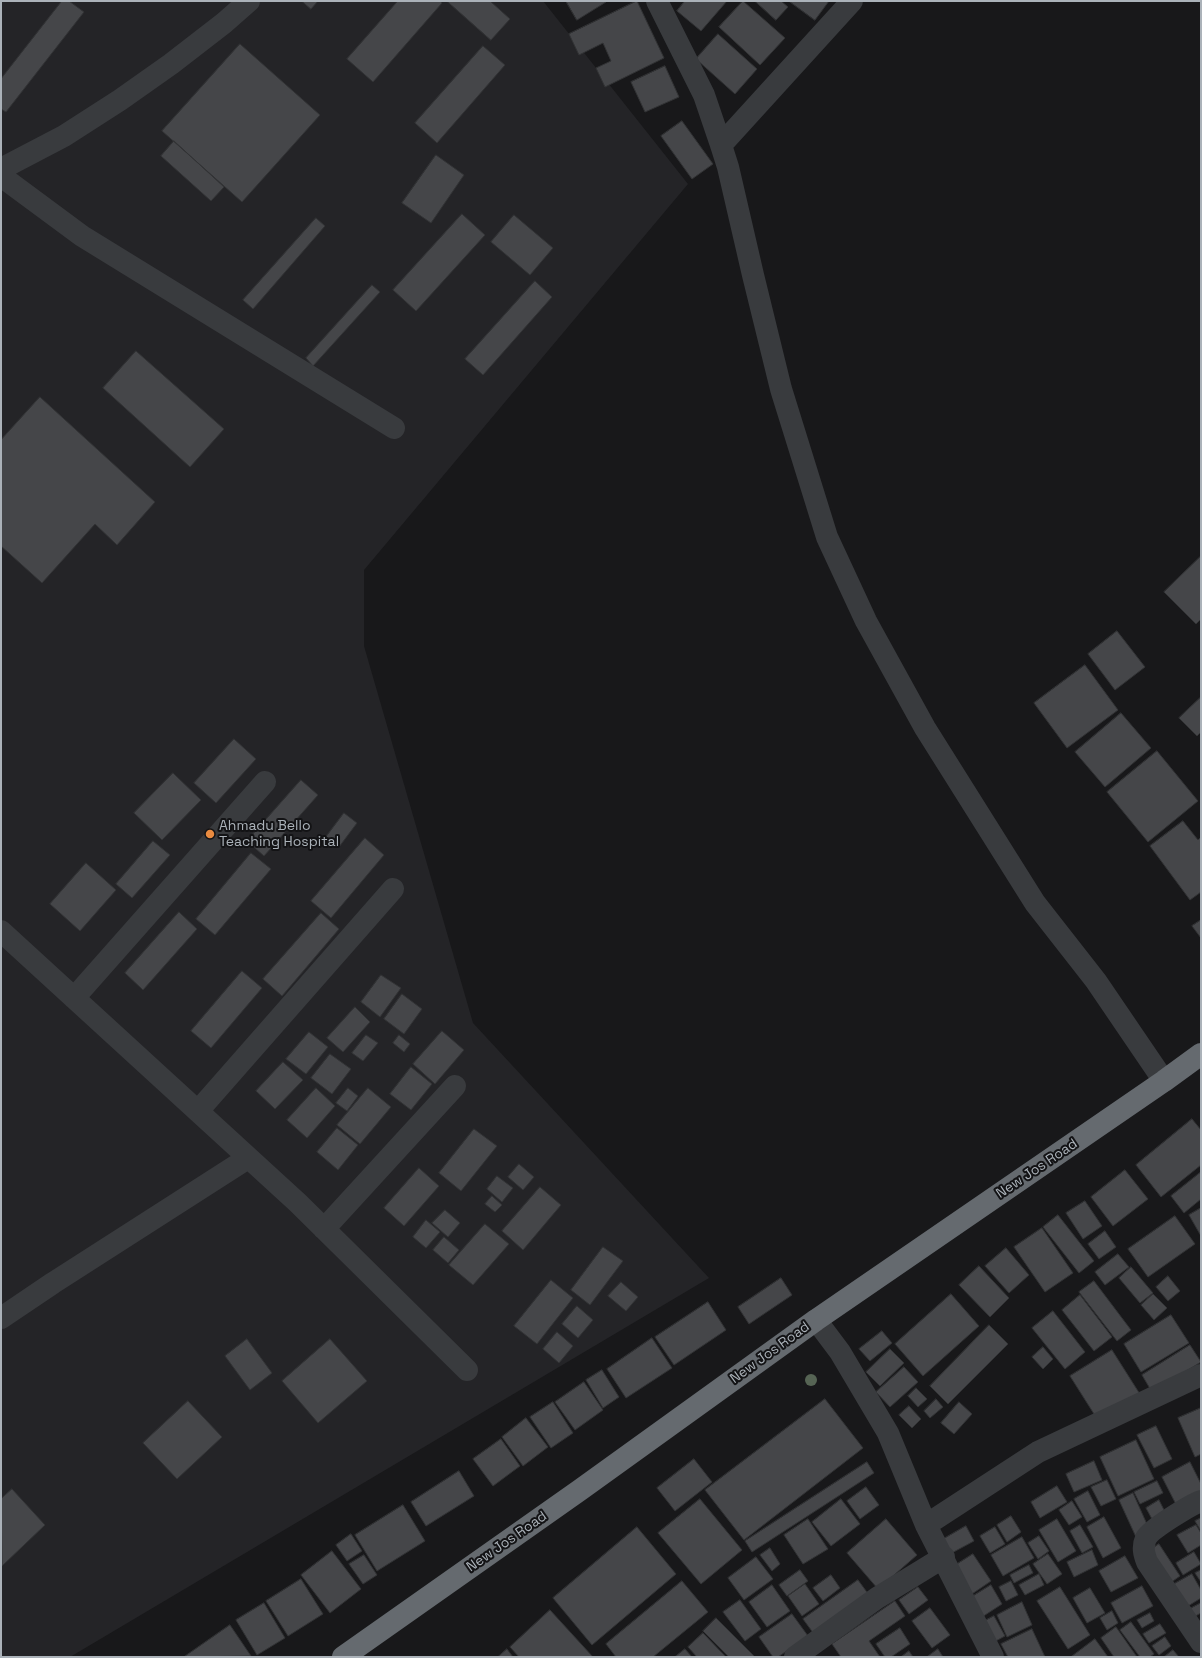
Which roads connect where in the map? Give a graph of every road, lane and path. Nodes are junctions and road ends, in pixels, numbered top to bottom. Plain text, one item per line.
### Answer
1 (249, 1) edge
2 (657, 1) edge
3 (852, 1) edge
4 (721, 145) junction
5 (1, 169) edge
6 (1, 176) edge
7 (394, 428) dead end
8 (265, 782) dead end
9 (393, 889) dead end
10 (1, 931) edge
11 (74, 998) junction
12 (1201, 1054) edge
13 (1164, 1082) junction
14 (455, 1086) dead end
15 (198, 1111) junction
16 (248, 1158) junction
17 (324, 1229) junction
18 (1, 1318) edge
19 (816, 1320) junction
20 (467, 1370) dead end
21 (1201, 1375) edge
22 (1201, 1501) edge
23 (926, 1525) junction
24 (944, 1557) junction
25 (1201, 1642) edge
26 (1201, 1650) edge
27 (343, 1657) edge
28 (795, 1657) edge
29 (993, 1657) edge
30 (1193, 1657) edge

1 - 5 street
2 - 4 street
3 - 4 street
4 - 13 street
6 - 7 street
8 - 11 street
9 - 15 street
10 - 11 street
11 - 15 street
12 - 13 highway, New Jos Road
13 - 19 highway, New Jos Road
14 - 17 street
15 - 16 street
16 - 17 street
16 - 18 street
17 - 20 street
19 - 23 street
19 - 27 highway, New Jos Road
21 - 23 street
22 - 25 street
23 - 24 street
24 - 28 street
24 - 29 street
26 - 30 street

